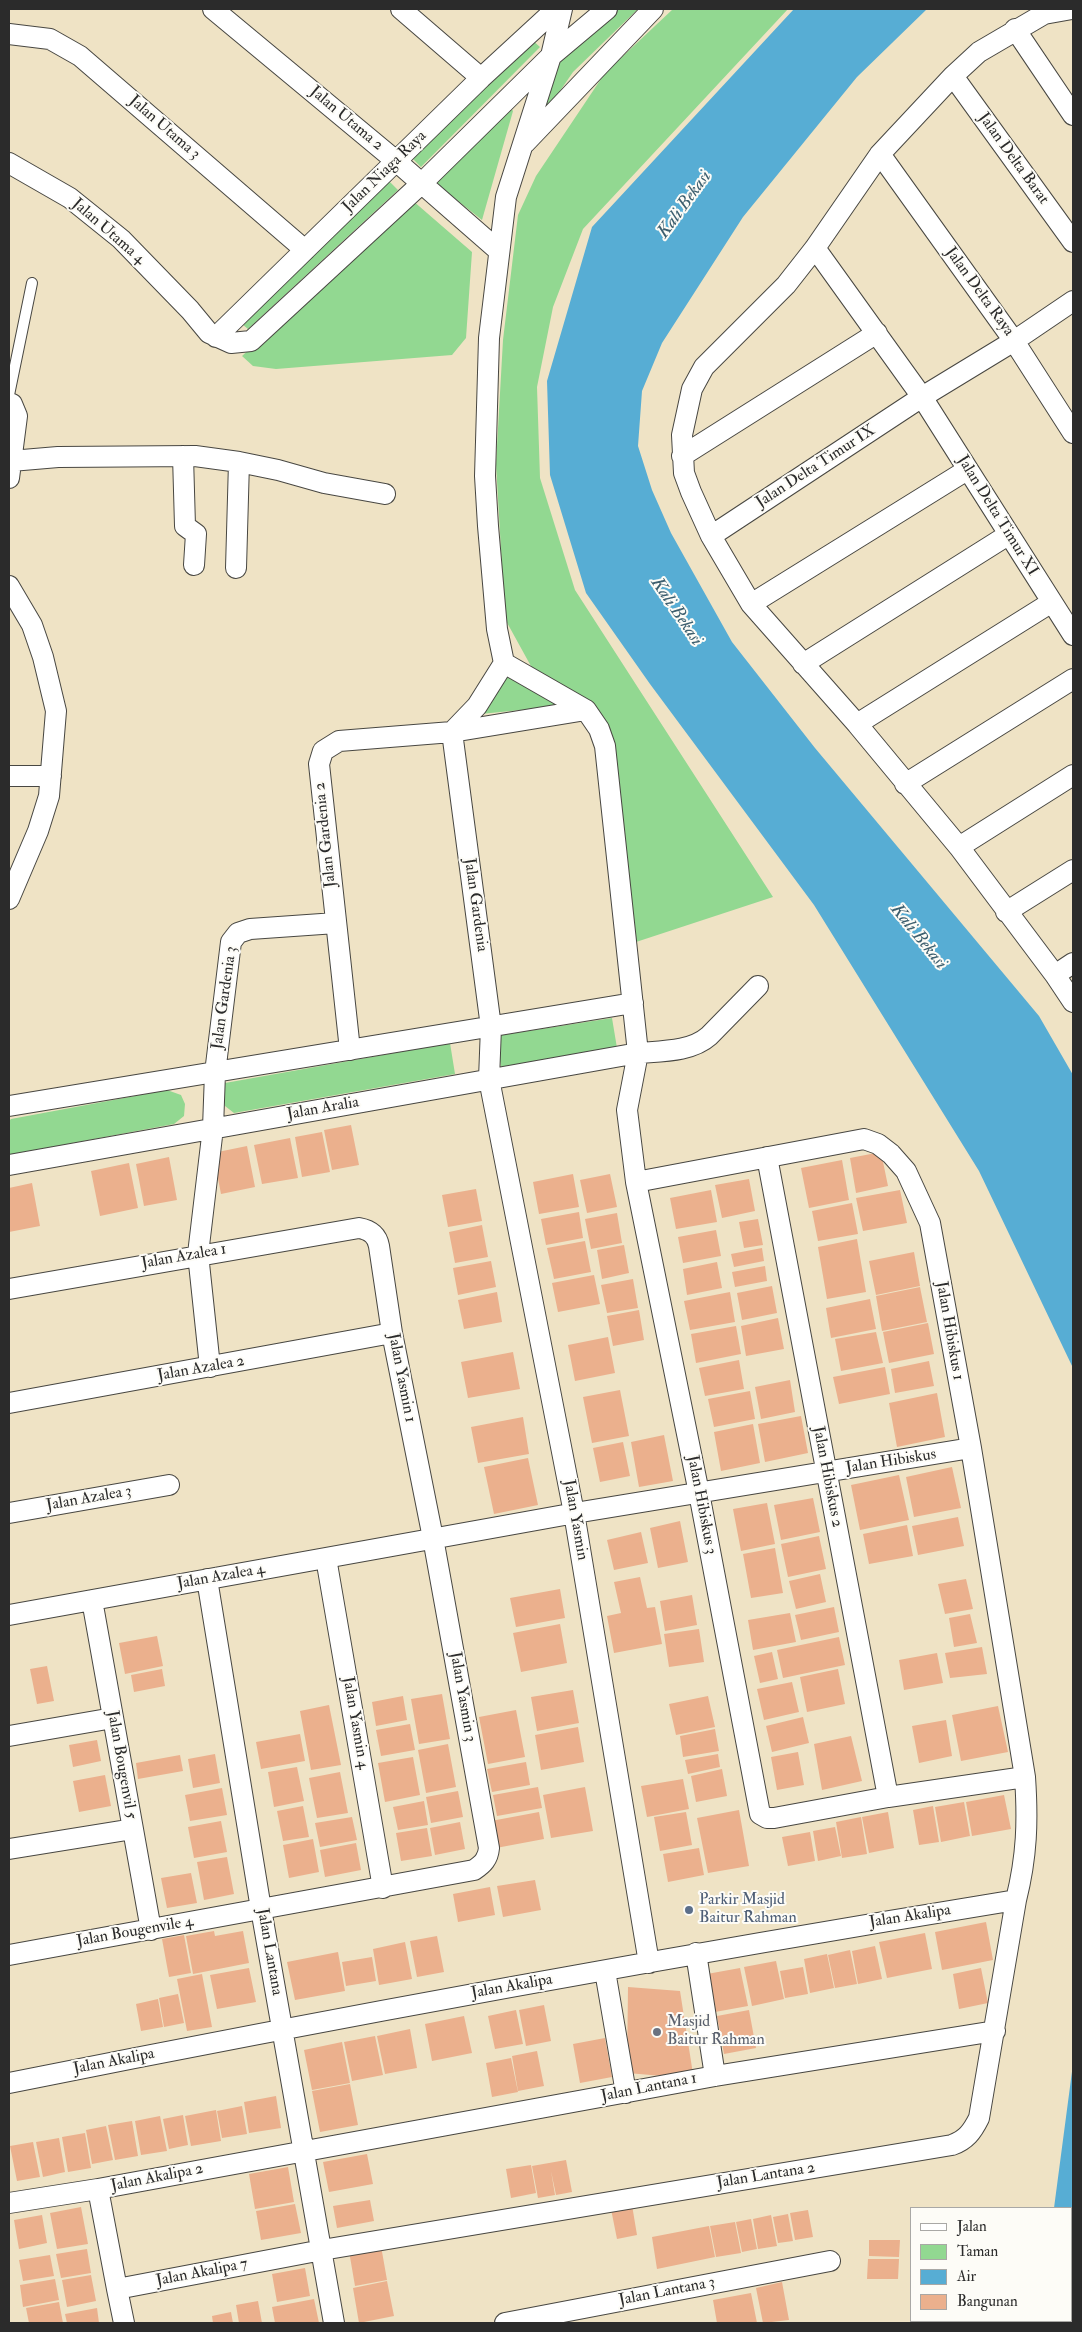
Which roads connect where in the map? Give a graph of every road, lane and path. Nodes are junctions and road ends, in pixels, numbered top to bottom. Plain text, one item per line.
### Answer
1 (213, 9) edge
2 (402, 9) edge
3 (556, 9) edge
4 (562, 9) edge
5 (654, 9) edge
6 (1072, 9) edge
7 (603, 10) edge
8 (1015, 29) junction
9 (9, 34) edge
10 (551, 56) junction
11 (953, 76) junction
12 (481, 78) junction
13 (1073, 115) edge
14 (520, 148) junction
15 (880, 154) junction
16 (396, 161) junction
17 (9, 163) edge
18 (422, 184) junction
19 (1073, 242) edge
20 (815, 248) junction
21 (305, 250) junction
22 (499, 251) junction
23 (32, 283) dead end
24 (1073, 301) edge
25 (877, 334) junction
26 (216, 337) junction
27 (1014, 341) junction
28 (9, 395) edge
29 (922, 397) junction
30 (9, 403) edge
31 (1073, 433) edge
32 (183, 456) junction
33 (682, 456) junction
34 (239, 462) junction
35 (10, 470) edge
36 (967, 470) junction
37 (384, 494) dead end
38 (1008, 535) junction
39 (711, 536) junction
40 (194, 566) dead end
41 (236, 568) dead end
42 (9, 586) edge
43 (1052, 602) junction
44 (752, 604) junction
45 (1073, 635) edge
46 (504, 663) junction
47 (803, 664) junction
48 (1073, 679) edge
49 (586, 710) junction
50 (857, 724) junction
51 (452, 732) junction
52 (1073, 775) edge
53 (9, 776) edge
54 (50, 776) junction
55 (906, 784) junction
56 (959, 847) junction
57 (1073, 870) edge
58 (9, 899) edge
59 (1006, 912) junction
60 (336, 923) junction
61 (1073, 963) edge
62 (1055, 975) junction
63 (758, 986) dead end
64 (1073, 1002) edge
65 (633, 1003) junction
66 (491, 1026) junction
67 (350, 1050) junction
68 (638, 1053) junction
69 (215, 1073) junction
70 (489, 1079) junction
71 (9, 1106) edge
72 (213, 1128) junction
73 (767, 1157) junction
74 (9, 1165) edge
75 (636, 1182) junction
76 (359, 1228) joint
77 (198, 1254) junction
78 (9, 1289) edge
79 (392, 1333) junction
80 (210, 1367) junction
81 (9, 1403) edge
82 (970, 1448) junction
83 (826, 1472) junction
84 (169, 1485) dead end
85 (699, 1493) junction
86 (9, 1513) edge
87 (574, 1514) junction
88 (433, 1538) junction
89 (326, 1558) junction
90 (207, 1579) junction
91 (92, 1600) junction
92 (9, 1615) edge
93 (113, 1718) junction
94 (9, 1736) edge
95 (1025, 1777) junction
96 (888, 1797) junction
97 (133, 1828) junction
98 (9, 1849) edge
99 (488, 1856) joint
100 (384, 1888) junction
101 (1016, 1900) junction
102 (261, 1909) junction
103 (151, 1930) junction
104 (696, 1953) junction
105 (9, 1955) edge
106 (648, 1963) junction
107 (605, 1971) junction
108 (282, 2028) junction
109 (995, 2031) junction
110 (715, 2076) junction
111 (9, 2083) edge
112 (626, 2093) junction
113 (304, 2150) junction
114 (98, 2189) junction
115 (9, 2202) edge
116 (322, 2250) junction
117 (830, 2261) dead end
118 (116, 2289) junction
119 (124, 2323) edge
120 (334, 2323) edge
121 (505, 2323) edge

1 - 16 street, Jalan Utama 2
2 - 12 street
3 - 12 street, Jalan Niaga Raya
4 - 10 street
5 - 14 street
6 - 8 street
7 - 10 street
8 - 11 street
8 - 13 street
9 - 21 street, Jalan Utama 3
10 - 14 street
10 - 18 street
11 - 15 street
11 - 19 street, Jalan Delta Barat
12 - 16 street, Jalan Niaga Raya
14 - 22 street
15 - 20 street
15 - 27 street, Jalan Delta Raya
16 - 18 street, Jalan Utama 2
16 - 21 street, Jalan Niaga Raya
17 - 26 street, Jalan Utama 4
18 - 22 street, Jalan Utama 2
18 - 26 street
20 - 25 street, Jalan Delta Timur XI
20 - 33 street
21 - 26 street, Jalan Niaga Raya
22 - 46 street
23 - 28 lane
24 - 27 street, Jalan Delta Timur IX
25 - 29 street, Jalan Delta Timur XI
25 - 33 street
27 - 29 street, Jalan Delta Timur IX
27 - 31 street, Jalan Delta Raya
29 - 36 street, Jalan Delta Timur XI
29 - 39 street, Jalan Delta Timur IX
30 - 35 street
32 - 34 street
32 - 35 street
32 - 40 street
33 - 39 street
34 - 37 street
34 - 41 street
36 - 38 street, Jalan Delta Timur XI
36 - 44 street
38 - 43 street, Jalan Delta Timur XI
38 - 47 street
39 - 44 street
42 - 54 street
43 - 45 street, Jalan Delta Timur XI
43 - 50 street
44 - 47 street
46 - 49 street
46 - 51 street
47 - 50 street
48 - 55 street
49 - 51 street, Jalan Gardenia 2
49 - 65 street, Jalan Hibiskus 3
50 - 55 street
51 - 60 street, Jalan Gardenia 2
51 - 66 street, Jalan Gardenia
52 - 56 street
53 - 54 street
54 - 58 street
55 - 56 street
56 - 59 street
57 - 59 street
59 - 62 street
60 - 67 street, Jalan Gardenia 2
60 - 69 street, Jalan Gardenia 3
61 - 62 street
62 - 64 street
63 - 68 street, Jalan Aralia
65 - 66 street
65 - 68 street, Jalan Hibiskus 3
66 - 67 street
66 - 70 street, Jalan Gardenia
67 - 69 street
68 - 70 street, Jalan Aralia
68 - 75 street, Jalan Hibiskus 3
69 - 71 street
69 - 72 street, Jalan Gardenia 3
70 - 72 street, Jalan Aralia
70 - 87 street, Jalan Yasmin
72 - 74 street, Jalan Aralia
72 - 77 street, Jalan Gardenia 3
73 - 75 street, Jalan Hibiskus 1
73 - 82 street, Jalan Hibiskus 1
73 - 83 street, Jalan Hibiskus 2
75 - 85 street, Jalan Hibiskus 3
76 - 77 street, Jalan Azalea 1
76 - 79 street, Jalan Yasmin 1
77 - 78 street, Jalan Azalea 1
77 - 80 street, Jalan Gardenia 3
79 - 80 street, Jalan Azalea 2
79 - 88 street, Jalan Yasmin 1
80 - 81 street, Jalan Azalea 2
82 - 83 street, Jalan Hibiskus
82 - 95 street, Jalan Hibiskus 1
83 - 85 street, Jalan Hibiskus
83 - 96 street, Jalan Hibiskus 2
84 - 86 street, Jalan Azalea 3
85 - 87 street, Jalan Hibiskus
85 - 96 street, Jalan Hibiskus 3
87 - 88 street, Jalan Hibiskus
87 - 106 street, Jalan Yasmin
88 - 89 street, Jalan Azalea 4
88 - 99 street, Jalan Yasmin 3
89 - 90 street, Jalan Azalea 4
89 - 100 street, Jalan Yasmin 4
90 - 91 street, Jalan Azalea 4
90 - 102 street, Jalan Lantana
91 - 92 street, Jalan Azalea 4
91 - 93 street, Jalan Bougenvil 5
93 - 94 street
93 - 97 street, Jalan Bougenvil 5
95 - 96 street
95 - 101 street, Jalan Hibiskus 1
97 - 98 street
97 - 103 street, Jalan Bougenvil 5
99 - 100 street, Jalan Bougenvile 4
100 - 102 street, Jalan Bougenvile 4
101 - 104 street, Jalan Akalipa
101 - 109 street, Jalan Lantana 2
102 - 103 street, Jalan Bougenvile 4
102 - 108 street, Jalan Lantana
103 - 105 street, Jalan Bougenvile 4
104 - 106 street, Jalan Akalipa
104 - 110 street
106 - 107 street, Jalan Akalipa
107 - 108 street, Jalan Akalipa
107 - 112 street
108 - 111 street, Jalan Akalipa
108 - 113 street, Jalan Lantana
109 - 110 street, Jalan Lantana 1
109 - 116 street, Jalan Lantana 2
110 - 112 street, Jalan Lantana 1
112 - 113 street, Jalan Lantana 1
113 - 114 street, Jalan Akalipa 2
113 - 116 street, Jalan Lantana
114 - 115 street, Jalan Akalipa 2
114 - 118 street
116 - 118 street, Jalan Akalipa 7
116 - 120 street, Jalan Lantana
117 - 121 street, Jalan Lantana 3
118 - 119 street

